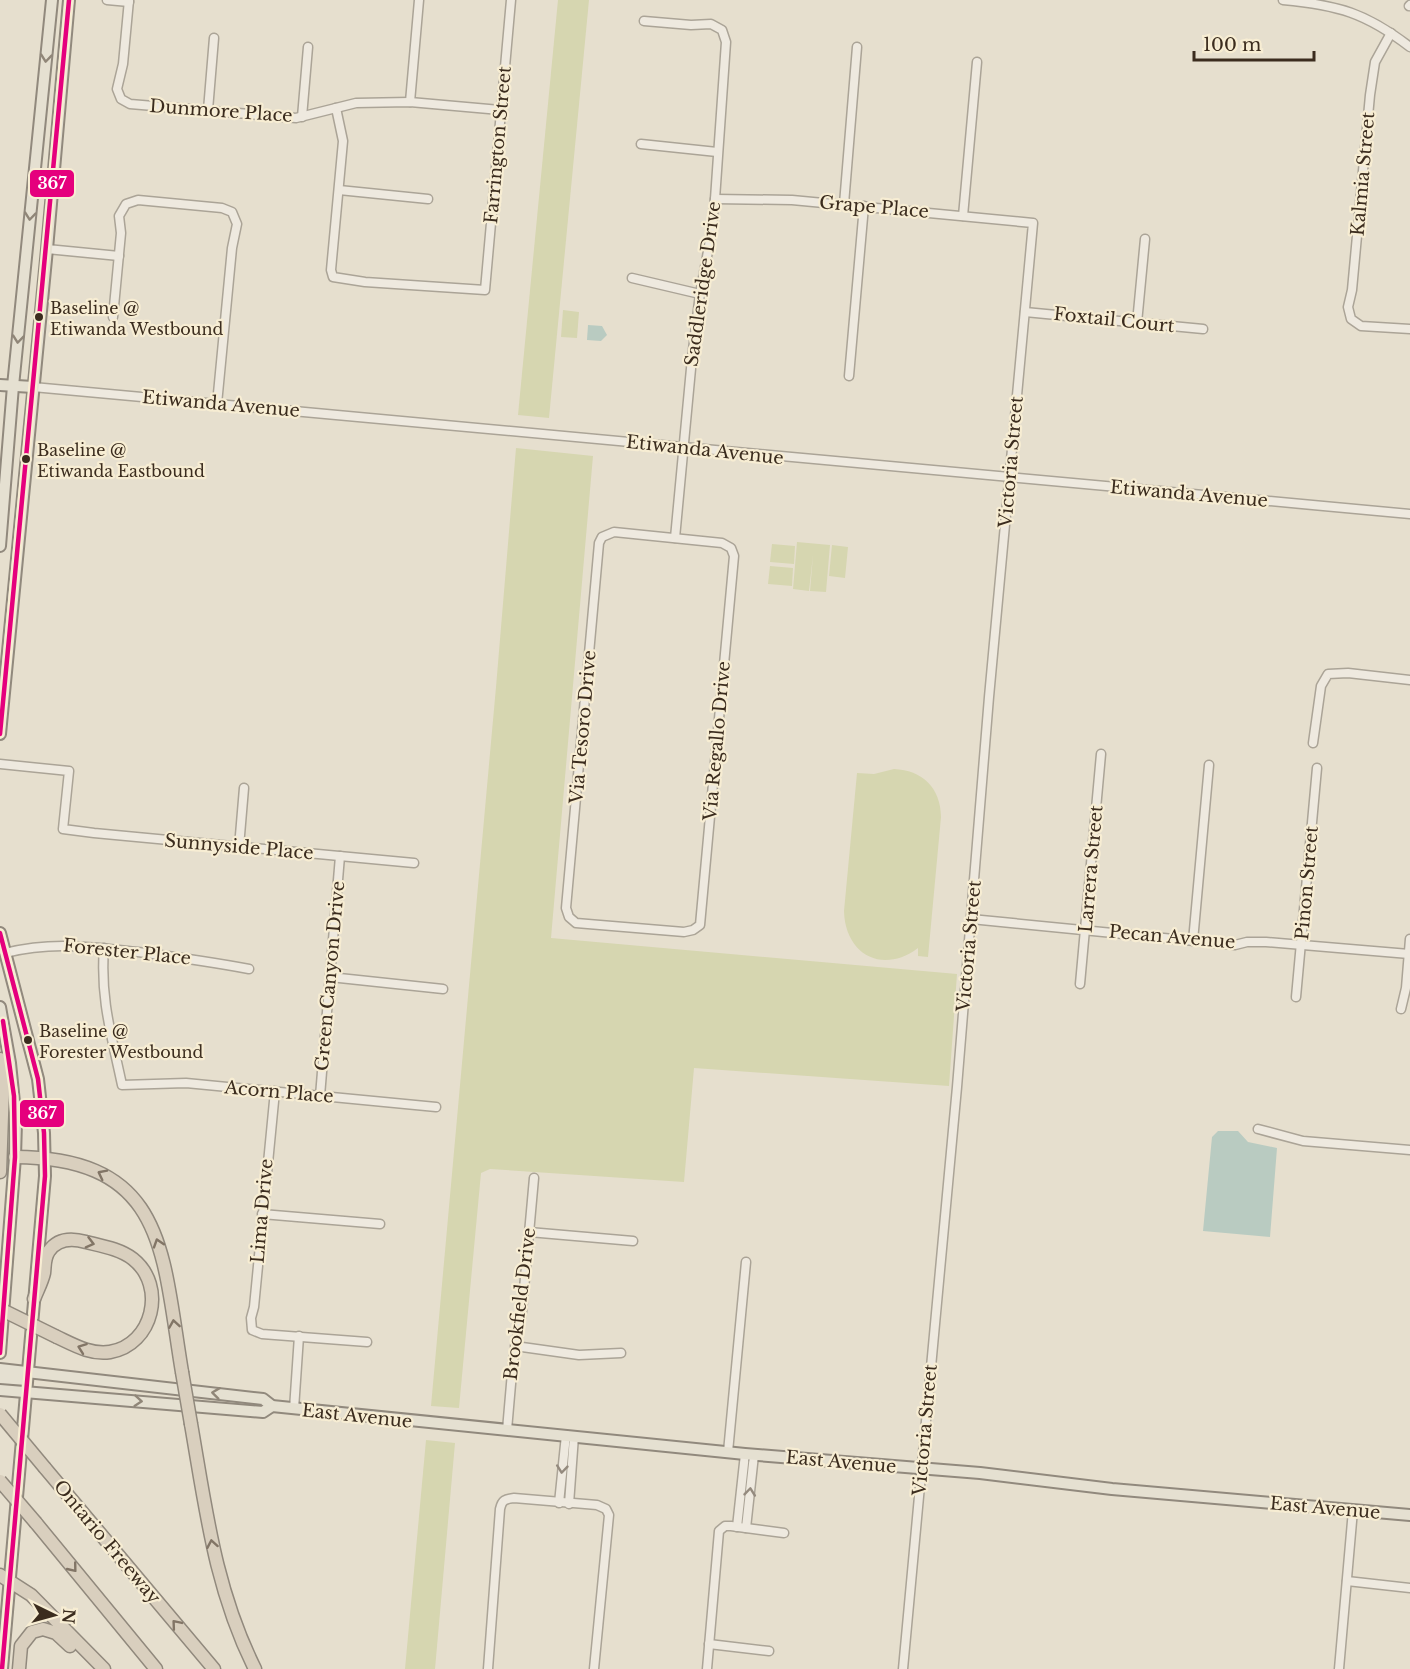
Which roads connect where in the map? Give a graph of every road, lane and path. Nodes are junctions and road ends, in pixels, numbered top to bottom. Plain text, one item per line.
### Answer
1 (52, 0) edge
2 (69, 0) edge
3 (107, 0) edge
4 (420, 0) edge
5 (511, 0) edge
6 (1283, 0) edge
7 (129, 1) edge
8 (645, 21) dead end
9 (1391, 33) junction
10 (214, 38) dead end
11 (308, 47) dead end
12 (857, 47) dead end
13 (1410, 47) edge
14 (977, 62) dead end
15 (410, 102) junction
16 (336, 108) junction
17 (208, 110) junction
18 (500, 110) junction
19 (302, 117) junction
20 (641, 144) dead end
21 (717, 152) junction
22 (339, 190) junction
23 (428, 199) dead end
24 (715, 199) junction
25 (844, 204) junction
26 (864, 206) junction
27 (963, 216) junction
28 (1034, 223) joint
29 (1145, 239) dead end
30 (47, 249) junction
31 (119, 256) junction
32 (632, 278) dead end
33 (699, 294) junction
34 (1025, 312) junction
35 (113, 317) dead end
36 (1137, 323) junction
37 (1203, 329) dead end
38 (1410, 329) edge
39 (849, 376) dead end
40 (0, 385) edge
41 (13, 386) junction
42 (33, 387) junction
43 (217, 404) junction
44 (684, 448) junction
45 (1010, 477) junction
46 (1410, 514) edge
47 (675, 538) junction
48 (0, 546) edge
49 (1410, 680) edge
50 (0, 734) edge
51 (1313, 743) dead end
52 (1101, 754) dead end
53 (0, 764) edge
54 (1209, 765) dead end
55 (1317, 768) dead end
56 (244, 788) dead end
57 (238, 847) junction
58 (340, 856) junction
59 (414, 863) dead end
60 (971, 919) junction
61 (693, 930) joint
62 (1085, 930) junction
63 (0, 933) edge
64 (1410, 939) edge
65 (1193, 941) junction
66 (1301, 944) junction
67 (104, 948) junction
68 (4, 953) junction
69 (1409, 954) edge
70 (249, 969) dead end
71 (330, 978) junction
72 (1080, 984) dead end
73 (443, 989) dead end
74 (1296, 997) dead end
75 (0, 1007) edge
76 (1401, 1009) dead end
77 (0, 1059) edge
78 (275, 1091) junction
79 (320, 1096) junction
80 (436, 1107) dead end
81 (1258, 1130) dead end
82 (1410, 1150) edge
83 (15, 1157) junction
84 (45, 1157) junction
85 (0, 1172) edge
86 (534, 1178) dead end
87 (262, 1214) junction
88 (380, 1224) dead end
89 (529, 1232) junction
90 (633, 1240) dead end
91 (746, 1262) dead end
92 (34, 1299) junction
93 (0, 1309) edge
94 (299, 1336) junction
95 (367, 1342) dead end
96 (516, 1346) junction
97 (0, 1353) edge
98 (621, 1353) dead end
99 (0, 1369) edge
100 (27, 1376) junction
101 (0, 1378) edge
102 (0, 1390) edge
103 (26, 1392) junction
104 (272, 1406) junction
105 (294, 1409) junction
106 (0, 1414) edge
107 (507, 1430) junction
108 (570, 1436) junction
109 (728, 1452) junction
110 (749, 1454) junction
111 (922, 1469) junction
112 (0, 1481) edge
113 (559, 1503) junction
114 (569, 1504) junction
115 (1353, 1510) junction
116 (1410, 1515) edge
117 (742, 1528) junction
118 (784, 1533) dead end
119 (5, 1577) edge
120 (1347, 1581) junction
121 (1410, 1588) edge
122 (709, 1644) junction
123 (769, 1651) dead end
124 (2, 1669) edge
125 (19, 1669) edge
126 (94, 1669) edge
127 (104, 1669) edge
128 (156, 1669) edge
129 (214, 1669) edge
130 (255, 1669) edge
131 (488, 1669) edge
132 (594, 1669) edge
133 (707, 1669) edge
134 (903, 1669) edge
135 (1339, 1669) edge

1 -> 41 main road
2 - 30 main road
3 - 7 street
4 - 15 street
5 - 18 street, Farrington Street
6 - 9 street
7 - 17 street, Dunmore Place
8 - 21 street, Saddleridge Drive
9 - 13 street
9 - 38 street, Kalmia Street
10 - 17 street
11 - 19 street
12 - 25 street
14 - 27 street
15 - 16 street, Dunmore Place
15 - 18 street, Dunmore Place
16 - 19 street, Dunmore Place
16 - 22 street
17 - 19 street, Dunmore Place
18 - 22 street, Farrington Street
20 - 21 street
21 - 24 street, Saddleridge Drive
22 - 23 street
24 - 25 street, Grape Place
24 - 33 street, Saddleridge Drive
25 - 26 street, Grape Place
26 - 27 street, Grape Place
26 - 39 street
27 - 28 street, Grape Place
28 - 34 street, Victoria Street
29 - 36 street
30 - 31 street
30 - 42 main road
31 - 35 street
31 - 43 street
32 - 33 street
33 - 44 street, Saddleridge Drive
34 - 36 street, Foxtail Court
34 - 45 street, Victoria Street
36 - 37 street, Foxtail Court
40 - 41 main road, Etiwanda Avenue
41 - 42 main road, Etiwanda Avenue
41 - 48 main road
42 - 43 street, Etiwanda Avenue
42 - 50 main road
43 - 44 street, Etiwanda Avenue
44 - 45 street, Etiwanda Avenue
44 - 47 street, Saddleridge Drive
45 - 46 street, Etiwanda Avenue
45 - 60 street, Victoria Street
47 - 61 street, Via Regallo Drive
47 - 61 street, Via Tesoro Drive
49 - 51 street
52 - 62 street, Larrera Street
53 - 57 street, Sunnyside Place
54 - 65 street
55 - 66 street, Pinon Street
56 - 57 street
57 - 58 street, Sunnyside Place
58 - 59 street, Sunnyside Place
58 - 71 street, Green Canyon Drive
60 - 62 street, Pecan Avenue
60 - 111 street, Victoria Street
62 - 65 street, Pecan Avenue
62 - 72 street, Larrera Street
63 - 68 main road
64 - 69 street
65 - 66 street, Pecan Avenue
66 - 69 street, Pecan Avenue
66 - 74 street, Pinon Street
67 - 68 street, Forester Place
67 - 70 street, Forester Place
67 - 78 street, Acorn Place
68 - 84 main road
69 - 76 street
71 - 73 street
71 - 79 street, Green Canyon Drive
75 - 83 main road
77 - 85 highway
78 - 79 street, Acorn Place
78 - 87 street, Lima Drive
79 - 80 street, Acorn Place
81 - 82 street
83 - 84 highway
83 - 97 main road
84 - 92 main road
130 -> 84 highway, bridge
86 - 89 street, Brookfield Drive
87 - 88 street
87 - 94 street, Lima Drive
89 - 90 street
89 - 96 street, Brookfield Drive
91 - 109 street
92 -> 93 highway, bridge
92 - 100 main road
94 - 95 street
94 - 105 street
96 - 98 street
96 - 107 street, Brookfield Drive
99 - 100 main road, East Avenue
100 - 101 main road
100 - 103 main road
104 -> 100 main road, East Avenue
102 - 103 main road, East Avenue
103 -> 104 main road, East Avenue
103 - 119 main road
104 - 105 main road, East Avenue
105 - 107 main road, East Avenue
129 -> 106 highway, Ontario Freeway, bridge
107 - 108 main road, East Avenue
108 - 109 main road, East Avenue
108 -> 113 street
108 - 114 street
109 - 110 main road, East Avenue
110 - 111 main road, East Avenue
110 - 117 street
111 - 115 main road, East Avenue
111 - 134 street, Victoria Street
112 -> 128 highway, bridge
113 - 114 street
113 - 131 street
114 - 132 street
115 - 116 main road, East Avenue
115 - 120 street
117 - 118 street
117 - 122 street
119 - 124 main road
119 - 127 highway
120 - 121 street
120 - 135 street
122 - 123 street
122 - 133 street
125 - 126 highway

